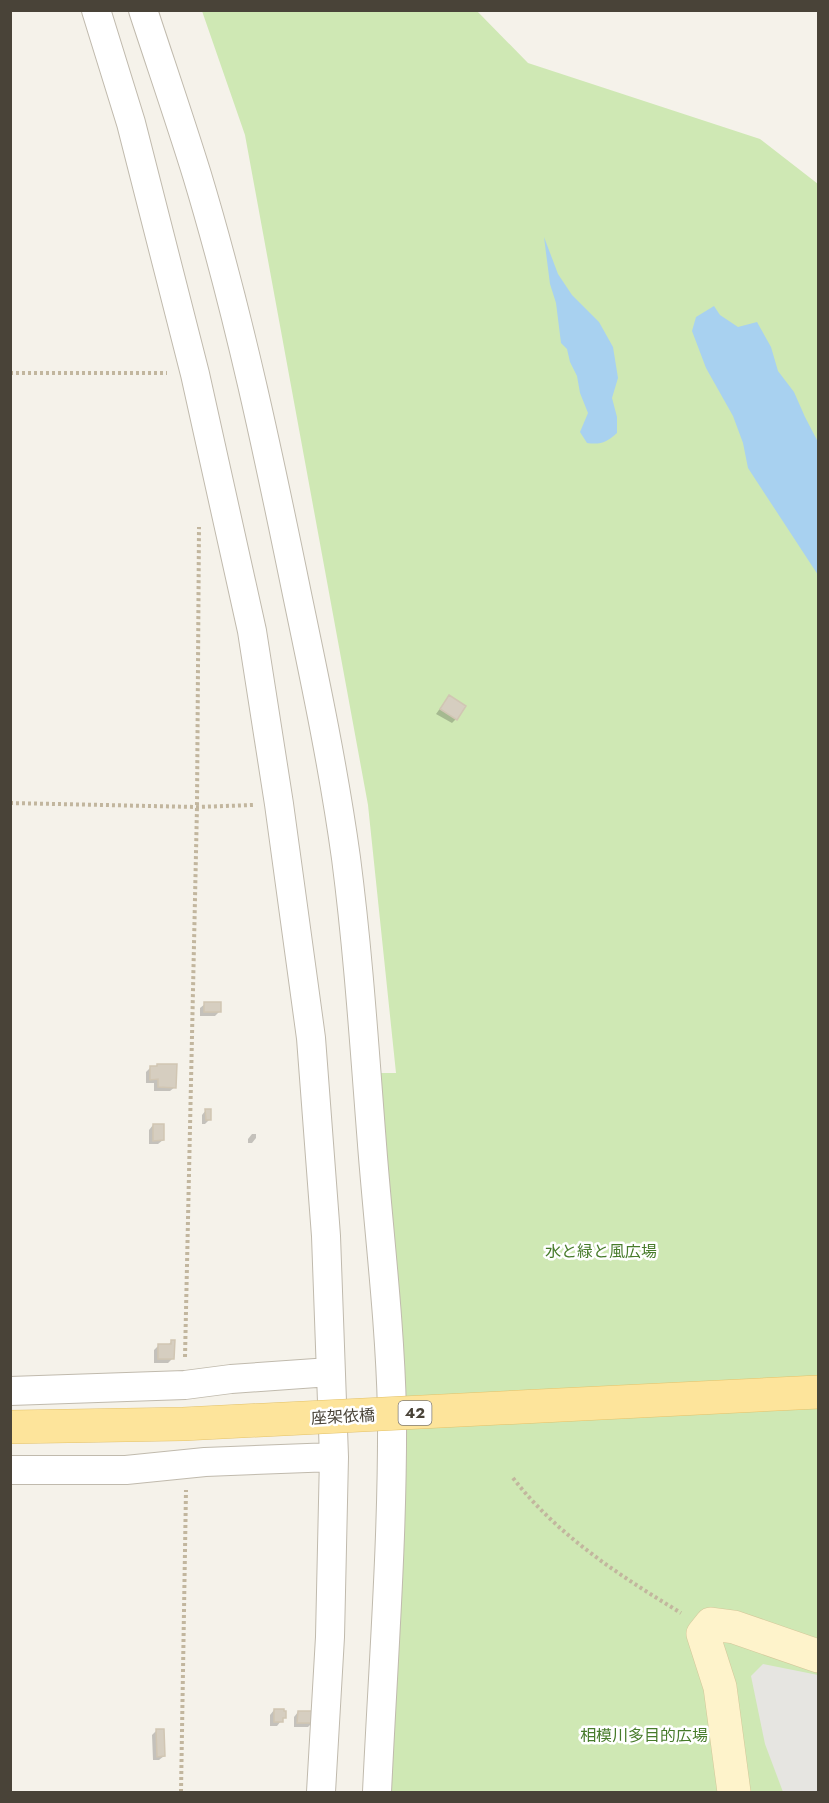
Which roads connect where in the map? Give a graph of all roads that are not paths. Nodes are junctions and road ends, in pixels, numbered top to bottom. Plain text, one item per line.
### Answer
1 (96, 10) edge
2 (142, 10) edge
3 (330, 1372) junction
4 (10, 1391) edge
5 (819, 1392) edge
6 (10, 1426) edge
7 (334, 1457) junction
8 (10, 1470) edge
9 (819, 1656) edge
10 (321, 1792) edge
11 (377, 1792) edge
12 (734, 1792) edge

1 - 3 street
2 - 11 street
3 - 4 street
3 - 7 street
5 - 6 main road, 座架依橋 / 42, bridge
7 - 8 street
7 - 10 street
9 - 12 street

